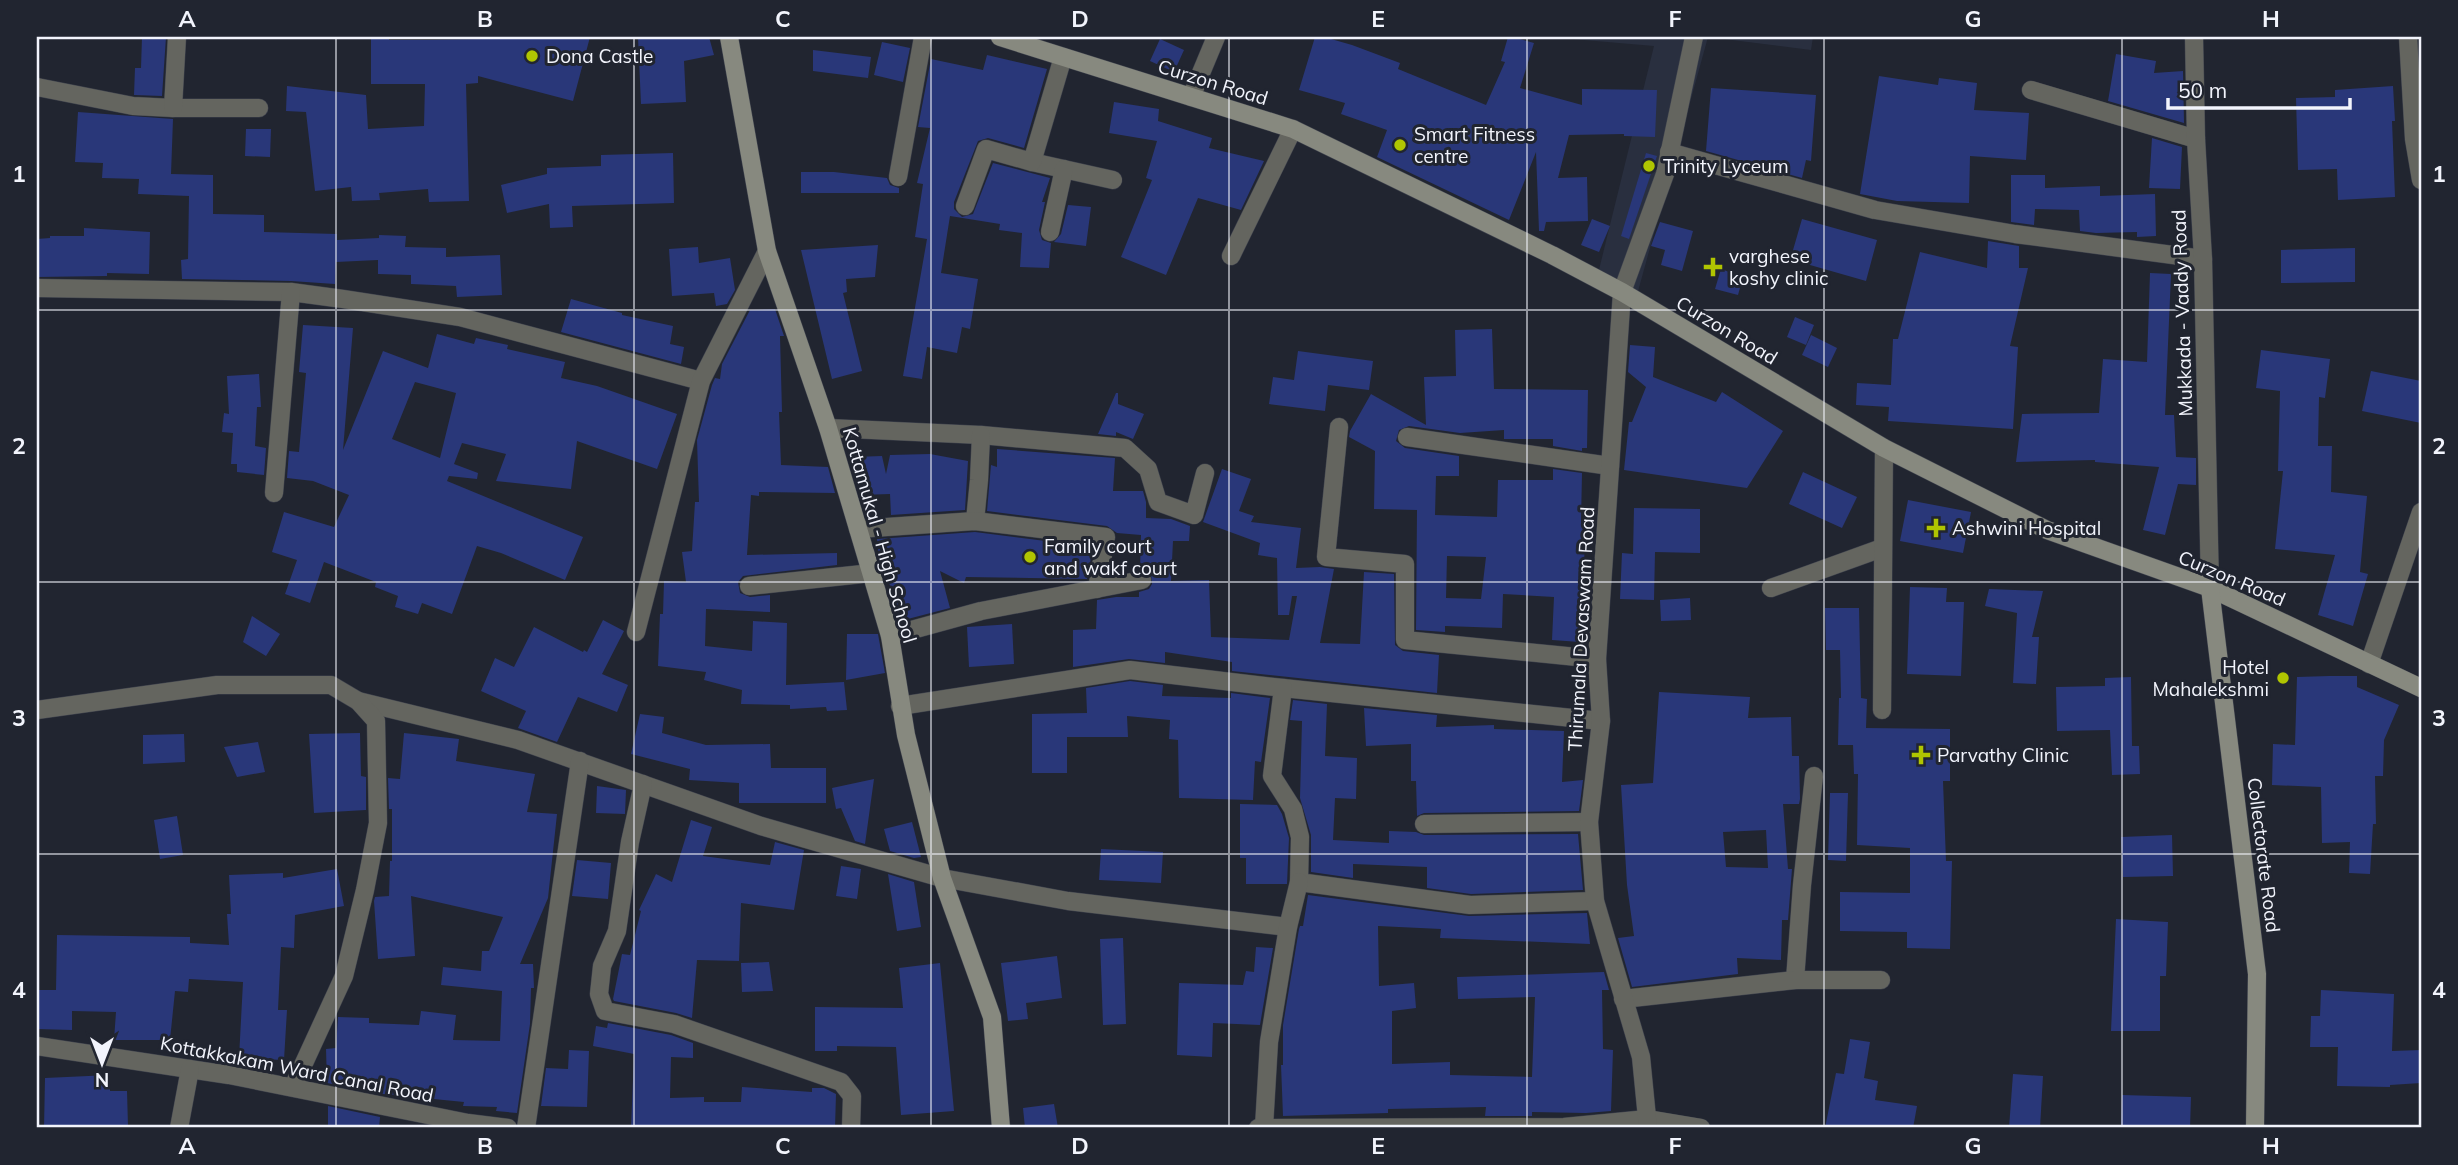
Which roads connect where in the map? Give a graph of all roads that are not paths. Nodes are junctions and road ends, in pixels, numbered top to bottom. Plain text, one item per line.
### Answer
1 (177, 37) edge
2 (729, 37) edge
3 (923, 37) edge
4 (1000, 37) edge
5 (1216, 37) edge
6 (1694, 37) edge
7 (2194, 37) edge
8 (2408, 37) edge
9 (1063, 57) junction
10 (37, 87) edge
11 (2031, 90) dead end
12 (1191, 97) junction
13 (173, 108) junction
14 (259, 108) dead end
15 (1293, 129) junction
16 (2196, 139) junction
17 (2418, 139) edge
18 (1669, 152) junction
19 (1031, 162) junction
20 (1064, 169) junction
21 (898, 177) dead end
22 (1113, 180) dead end
23 (2421, 180) edge
24 (965, 206) dead end
25 (1050, 232) dead end
26 (767, 251) junction
27 (1231, 256) dead end
28 (2203, 259) junction
29 (37, 288) edge
30 (291, 292) junction
31 (1622, 292) junction
32 (701, 381) junction
33 (1339, 427) dead end
34 (828, 428) junction
35 (981, 435) junction
36 (1408, 437) dead end
37 (1884, 448) junction
38 (1610, 466) junction
39 (1205, 473) dead end
40 (274, 492) dead end
41 (2421, 512) edge
42 (975, 521) junction
43 (858, 529) junction
44 (1882, 548) junction
45 (872, 573) junction
46 (1142, 580) dead end
47 (749, 586) dead end
48 (1771, 588) dead end
49 (2210, 588) junction
50 (1097, 589) junction
51 (636, 632) dead end
52 (890, 636) junction
53 (1597, 659) junction
54 (2369, 664) junction
55 (1283, 688) junction
56 (2421, 688) edge
57 (358, 701) junction
58 (900, 706) junction
59 (37, 710) edge
60 (1882, 710) dead end
61 (1601, 721) junction
62 (580, 761) junction
63 (1815, 776) dead end
64 (643, 784) junction
65 (1589, 822) junction
66 (1424, 824) dead end
67 (942, 878) junction
68 (1299, 882) junction
69 (1595, 901) junction
70 (1288, 927) junction
71 (1795, 980) junction
72 (1881, 980) dead end
73 (1623, 999) junction
74 (37, 1046) edge
75 (190, 1069) junction
76 (293, 1087) junction
77 (1647, 1124) edge
78 (1261, 1127) edge
79 (179, 1128) edge
80 (508, 1128) edge
81 (526, 1128) edge
82 (851, 1128) edge
83 (1001, 1128) edge
84 (1701, 1128) edge
85 (2255, 1128) edge

1 - 13 street
2 - 26 main road, Kottamukal - High School
3 - 21 street
4 - 9 main road, Curzon Road
5 - 12 street
6 - 18 street, Thirumala Devaswam Road
7 - 16 street, Mukkada - Vaddy Road
8 - 17 street
9 - 12 main road, Curzon Road
9 - 19 street
10 - 13 street
11 - 16 street
12 - 15 main road, Curzon Road
13 - 14 street
15 - 27 street
15 - 31 main road, Curzon Road
16 - 28 street, Mukkada - Vaddy Road
17 - 23 street
18 - 28 street
18 - 31 street, Thirumala Devaswam Road
19 - 20 street
19 - 24 street
20 - 22 street
20 - 25 street
26 - 32 street
26 - 34 main road, Kottamukal - High School
28 - 49 street, Mukkada - Vaddy Road
29 - 30 street
30 - 32 street
30 - 40 street
31 - 37 main road, Curzon Road
31 - 38 street, Thirumala Devaswam Road
32 - 51 street
33 - 53 street
34 - 35 street
34 - 43 main road, Kottamukal - High School
35 - 39 street
35 - 42 street
36 - 38 street
37 - 44 street
37 - 49 main road, Curzon Road
38 - 53 street, Thirumala Devaswam Road
41 - 54 street
42 - 43 street
42 - 50 street
43 - 45 main road, Kottamukal - High School
44 - 48 street
44 - 60 street
45 - 47 street
45 - 52 main road, Kottamukal - High School
46 - 50 street
49 - 54 main road, Curzon Road
49 - 85 main road, Collectorate Road
50 - 52 street
52 - 58 main road, Kottamukal - High School
53 - 61 street, Thirumala Devaswam Road
54 - 56 main road, Curzon Road
55 - 58 street
55 - 61 street
55 - 68 street
57 - 59 street
57 - 62 street
57 - 76 street
58 - 67 main road, Kottamukal - High School
61 - 65 street, Thirumala Devaswam Road
62 - 64 street
62 - 81 street
63 - 71 street
64 - 67 street
64 - 82 street
65 - 66 street
65 - 69 street, Thirumala Devaswam Road
67 - 70 street
67 - 83 main road, Kottamukal - High School
68 - 69 street
68 - 70 street
69 - 73 street, Thirumala Devaswam Road
70 - 78 street
71 - 72 street
71 - 73 street
73 - 77 street, Thirumala Devaswam Road
74 - 75 street, Kottakkakam Ward Canal Road
75 - 76 street, Kottakkakam Ward Canal Road
75 - 79 street
76 - 80 street, Kottakkakam Ward Canal Road
77 - 78 street
77 - 84 street

